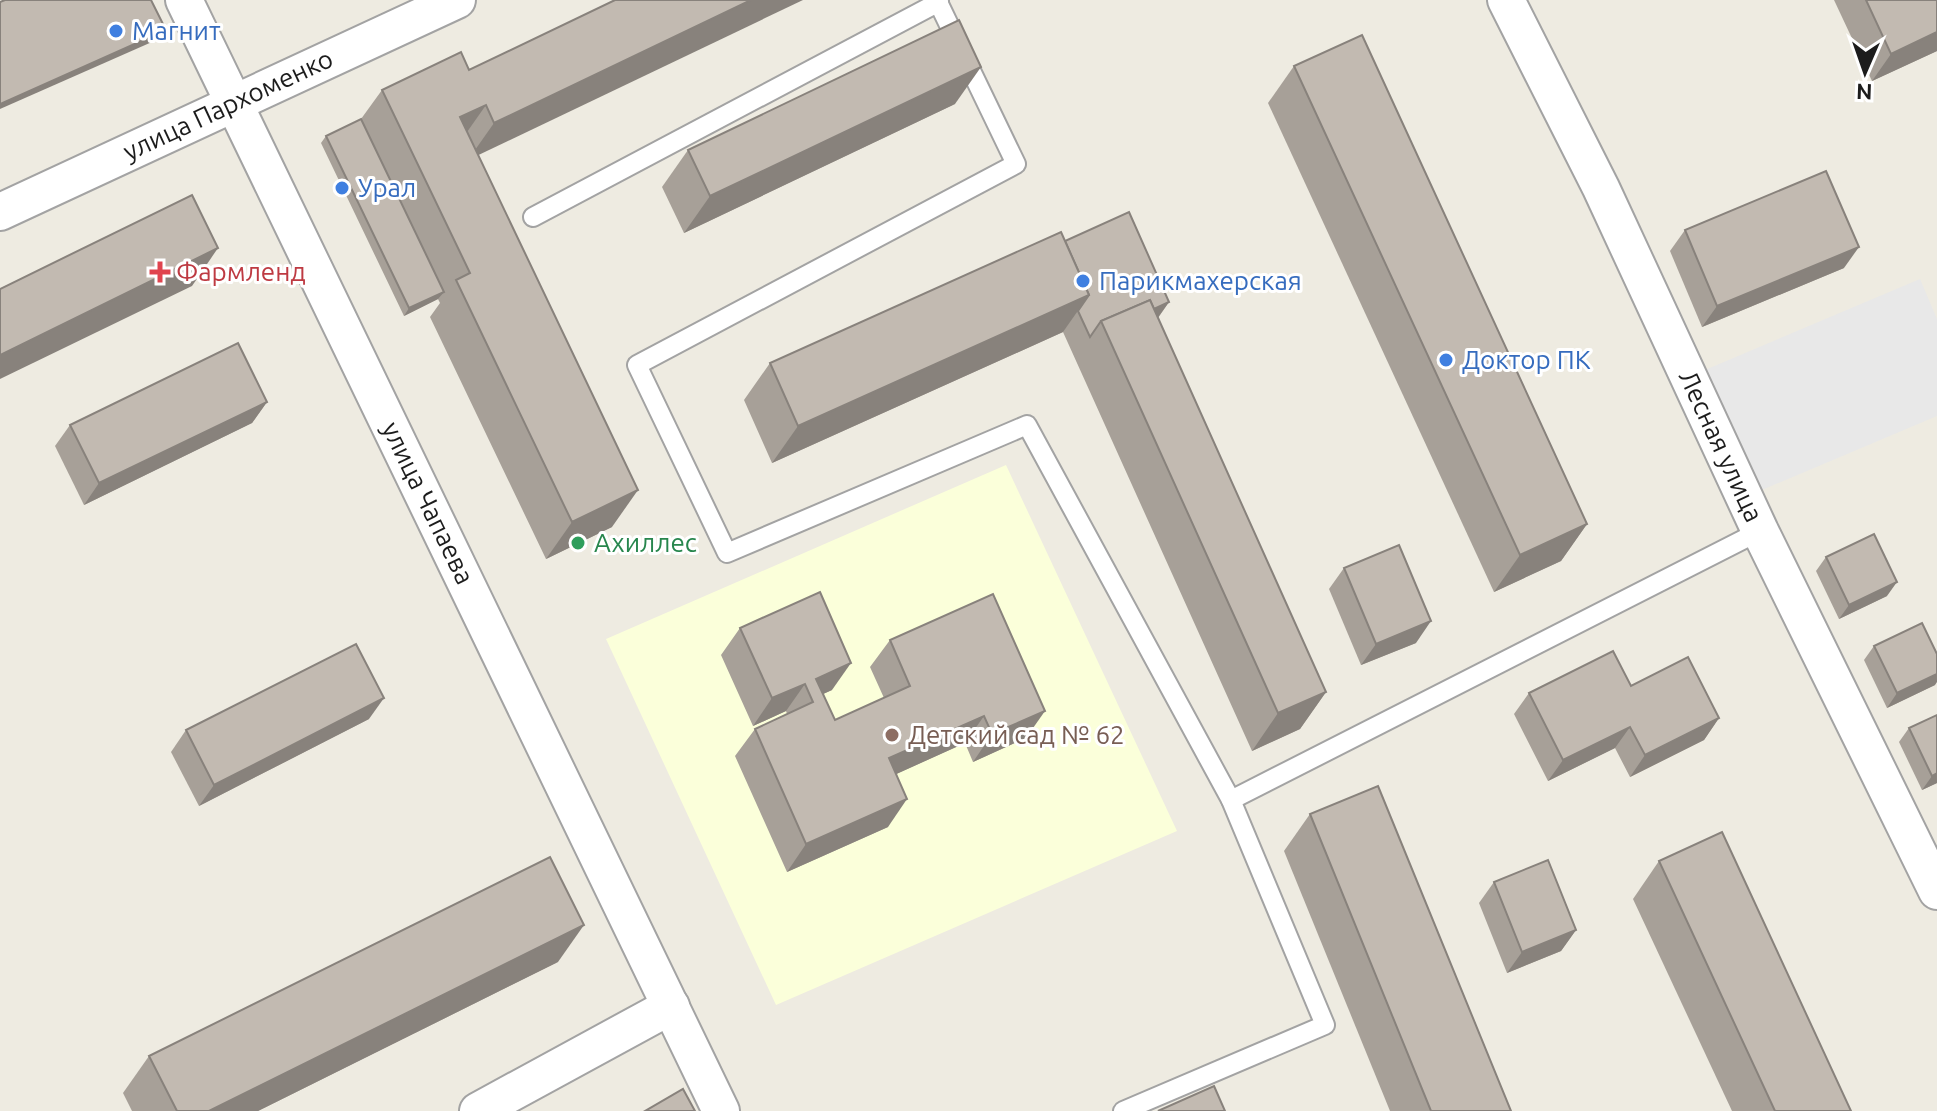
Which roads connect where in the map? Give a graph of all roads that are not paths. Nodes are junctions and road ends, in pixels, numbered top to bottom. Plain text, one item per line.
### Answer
1 (184, 0) edge
2 (457, 0) edge
3 (1506, 0) edge
4 (938, 1) edge
5 (234, 102) junction
6 (0, 212) edge
7 (533, 217) dead end
8 (1760, 531) junction
9 (1231, 800) junction
10 (1937, 891) edge
11 (671, 1006) junction
12 (478, 1111) edge
13 (721, 1111) edge
14 (1123, 1111) edge

1 - 5 street, улица Чапаева
2 - 5 street, улица Пархоменко
3 - 8 street, Лесная улица
4 - 7 lane
4 - 9 lane
5 - 6 street, улица Пархоменко
5 - 11 street, улица Чапаева
8 - 9 lane
8 - 10 street, Лесная улица
9 - 14 lane
11 - 12 street
11 - 13 street, улица Чапаева

